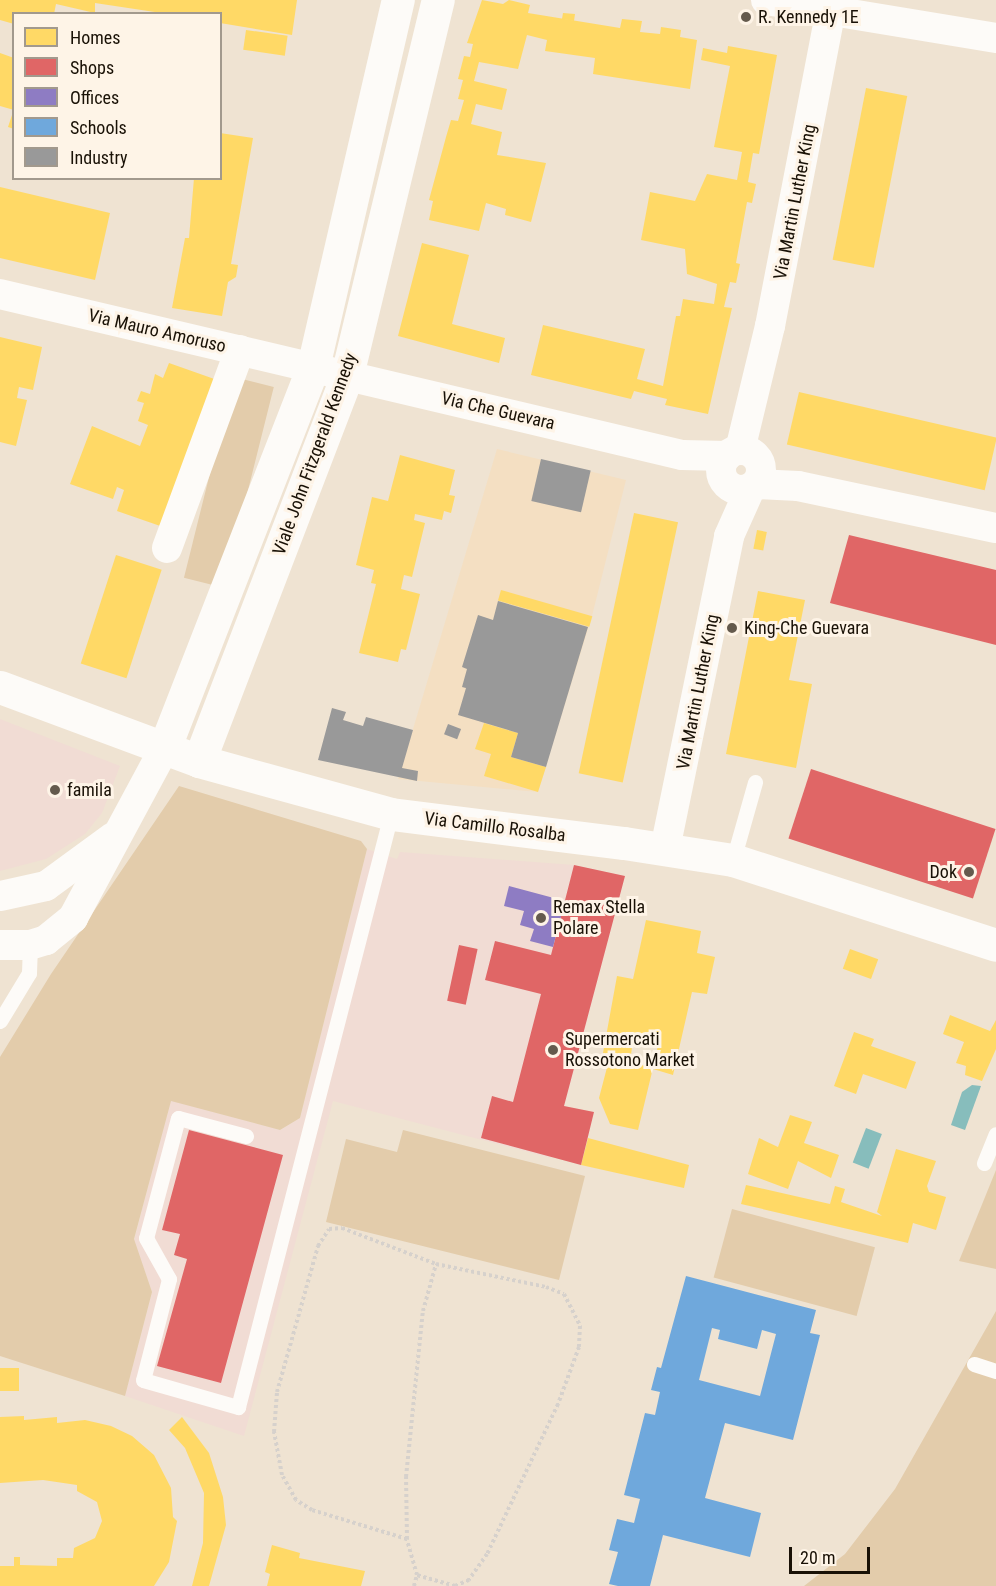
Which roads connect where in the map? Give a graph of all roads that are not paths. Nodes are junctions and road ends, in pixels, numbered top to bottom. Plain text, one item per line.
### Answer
1 (398, 0) edge
2 (438, 0) edge
3 (766, 0) edge
4 (832, 5) edge
5 (996, 38) edge
6 (0, 294) edge
7 (240, 350) junction
8 (313, 367) junction
9 (347, 375) junction
10 (742, 470) junction
11 (996, 528) edge
12 (167, 548) dead end
13 (0, 687) edge
14 (164, 749) junction
15 (199, 761) junction
16 (755, 782) dead end
17 (391, 814) junction
18 (113, 837) junction
19 (665, 849) junction
20 (734, 861) junction
21 (0, 896) edge
22 (0, 945) edge
23 (30, 945) junction
24 (996, 945) edge
25 (0, 1021) edge
26 (996, 1134) edge
27 (246, 1136) dead end
28 (984, 1163) dead end
29 (974, 1364) dead end
30 (996, 1371) edge

1 - 8 main road, Viale John Fitzgerald Kennedy
2 - 9 main road, Viale John Fitzgerald Kennedy
3 - 4 street
4 - 5 street
4 - 10 street, Via Martin Luther King
6 - 7 street, Via Mauro Amoruso
7 - 8 street, Via Mauro Amoruso
7 - 12 street
8 - 9 street, Via Che Guevara
8 - 14 main road, Viale John Fitzgerald Kennedy
9 - 10 street, Via Che Guevara
9 - 15 main road, Viale John Fitzgerald Kennedy
10 - 11 street, Via Che Guevara
10 - 19 street, Via Martin Luther King
13 - 14 main road, Via Camillo Rosalba
14 - 15 main road, Via Camillo Rosalba
14 - 18 street
15 - 17 main road, Via Camillo Rosalba
16 - 20 lane
17 - 19 main road, Via Camillo Rosalba
17 - 27 lane
18 - 21 street
18 - 23 street
19 - 20 main road, Via Camillo Rosalba
20 - 24 main road, Via Camillo Rosalba
22 - 23 street
23 - 25 lane
26 - 28 lane
29 - 30 lane

